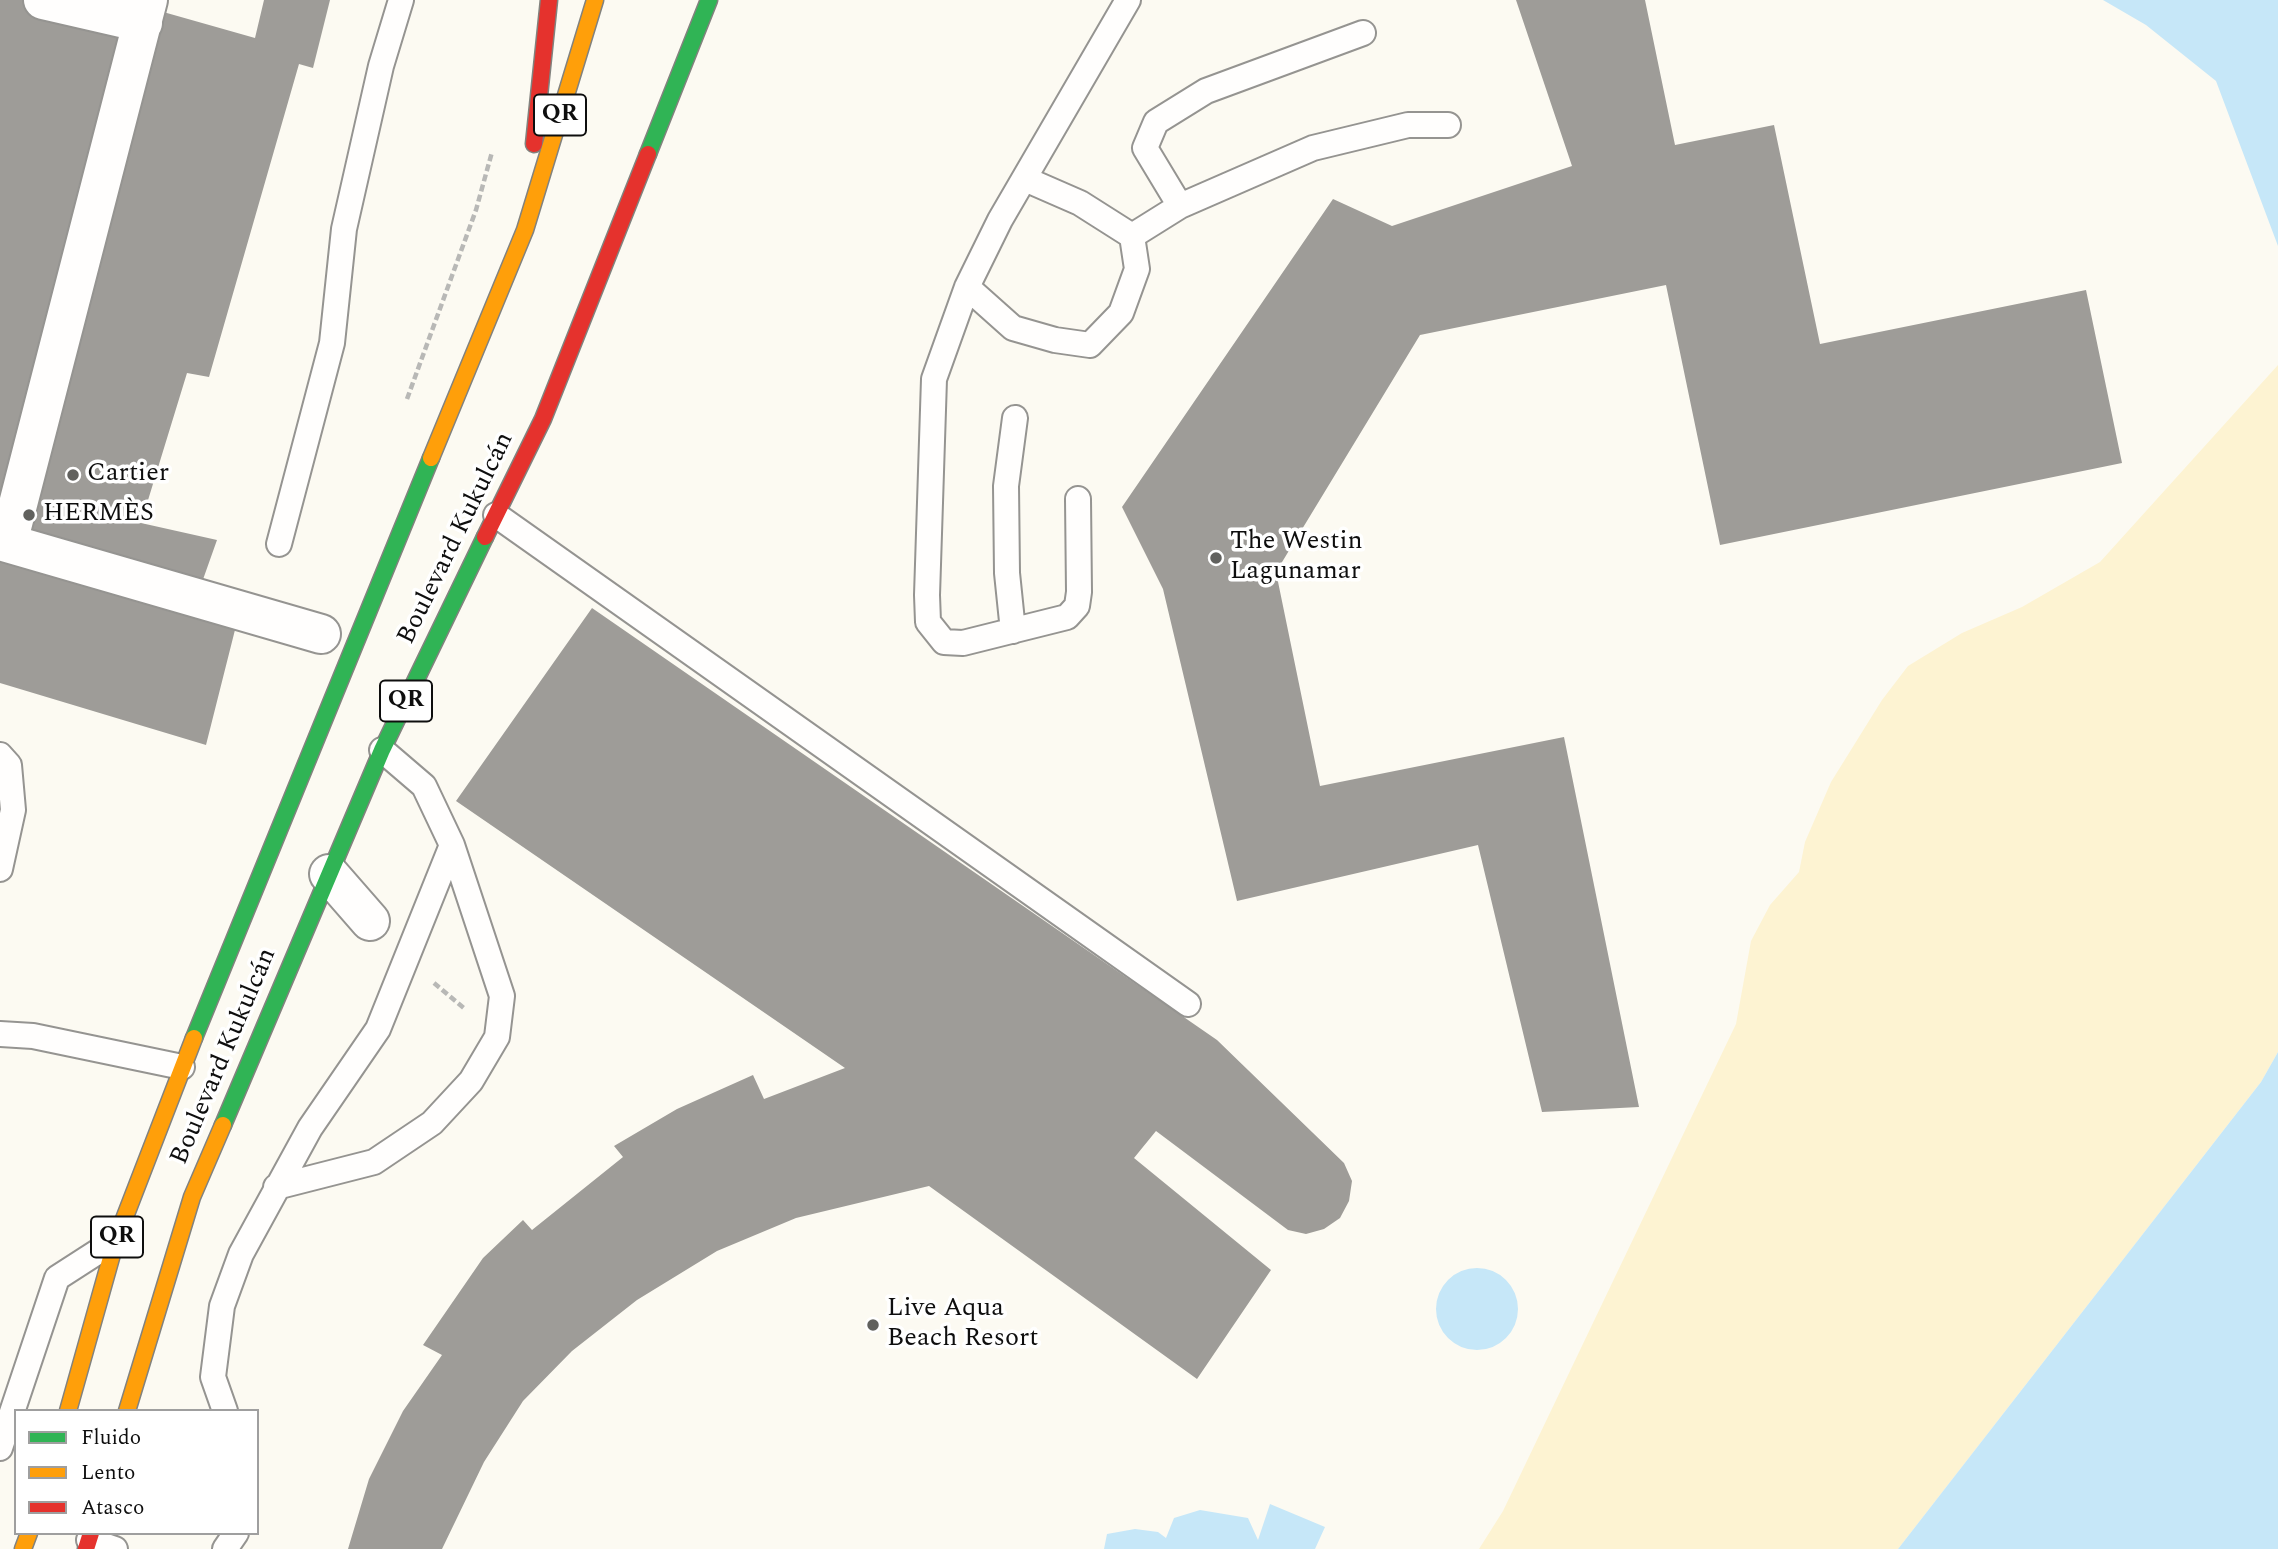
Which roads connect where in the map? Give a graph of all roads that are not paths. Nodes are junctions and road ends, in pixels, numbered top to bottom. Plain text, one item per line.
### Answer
1 (43, 0) edge
2 (401, 0) edge
3 (549, 0) edge
4 (595, 0) edge
5 (709, 0) edge
6 (1128, 0) edge
7 (145, 12) edge
8 (1363, 33) dead end
9 (1448, 125) dead end
10 (1025, 178) junction
11 (1180, 206) junction
12 (525, 230) junction
13 (1132, 236) junction
14 (967, 286) junction
15 (1015, 418) dead end
16 (1078, 499) dead end
17 (496, 515) junction
18 (4, 542) edge
19 (279, 544) dead end
20 (1013, 631) junction
21 (321, 634) dead end
22 (382, 750) junction
23 (0, 755) edge
24 (452, 845) junction
25 (0, 869) edge
26 (329, 874) junction
27 (370, 921) dead end
28 (1188, 1004) dead end
29 (0, 1017) edge
30 (0, 1034) edge
31 (33, 1036) junction
32 (182, 1067) junction
33 (276, 1187) junction
34 (116, 1240) junction
35 (69, 1409) edge
36 (128, 1409) edge
37 (224, 1409) edge
38 (0, 1448) edge
39 (89, 1541) edge
40 (115, 1549) edge

1 - 7 street
2 - 19 lane
3 - 12 main road
4 - 12 main road, Boulevard Kukulcán / QR
5 - 17 main road, Boulevard Kukulcán / QR
6 - 10 lane
7 - 18 street
8 - 11 lane
9 - 11 lane
10 - 13 lane
10 - 14 lane
11 - 13 lane
12 - 32 main road, Boulevard Kukulcán / QR
13 - 14 lane
14 - 20 lane
15 - 20 lane
16 - 20 lane
17 - 22 main road, Boulevard Kukulcán / QR
17 - 28 lane
18 - 21 street
22 - 24 lane
22 - 26 main road, Boulevard Kukulcán / QR
23 - 25 lane
24 - 33 lane
24 - 33 lane
26 - 27 street
26 - 36 main road, Boulevard Kukulcán / QR
29 - 31 lane
30 - 31 lane
31 - 32 lane
32 - 34 main road, Boulevard Kukulcán / QR
33 - 37 lane
34 - 35 main road, Boulevard Kukulcán / QR
34 - 38 lane
39 - 40 lane

